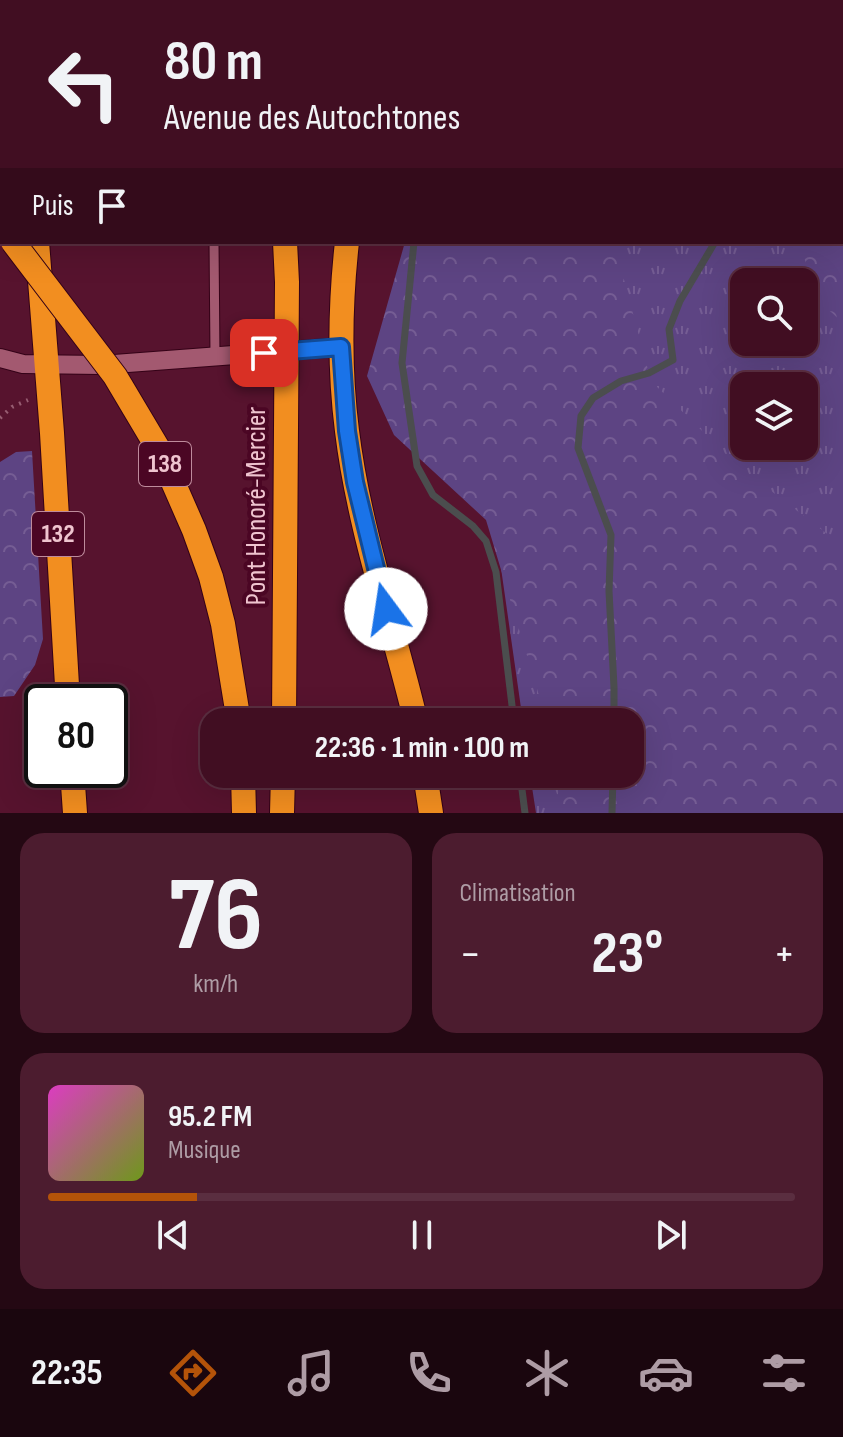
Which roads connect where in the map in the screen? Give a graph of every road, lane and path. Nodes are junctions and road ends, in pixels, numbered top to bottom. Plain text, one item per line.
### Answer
1 (15, 244) edge
2 (37, 244) edge
3 (214, 244) edge
4 (285, 244) edge
5 (347, 244) edge
6 (341, 347) junction
7 (215, 356) junction
8 (0, 358) edge
9 (46, 365) junction
10 (29, 399) dead end
11 (0, 418) edge
12 (67, 684) edge
13 (237, 708) edge
14 (284, 708) edge
15 (412, 708) edge
16 (73, 788) edge
17 (243, 788) edge
18 (283, 788) edge
19 (427, 788) edge
20 (75, 813) edge
21 (244, 813) edge
22 (282, 813) edge
23 (431, 813) edge

1 - 13 highway, Pont Honoré-Mercier / 138, bridge
2 - 9 highway, 132
3 - 7 lane
4 - 14 highway, Pont Honoré-Mercier, bridge
5 - 6 highway
6 - 7 street
6 - 15 highway
7 - 9 street
8 - 9 street
9 - 12 highway, 132
10 - 11 path
16 - 20 highway
17 - 21 highway
18 - 22 highway
19 - 23 highway

